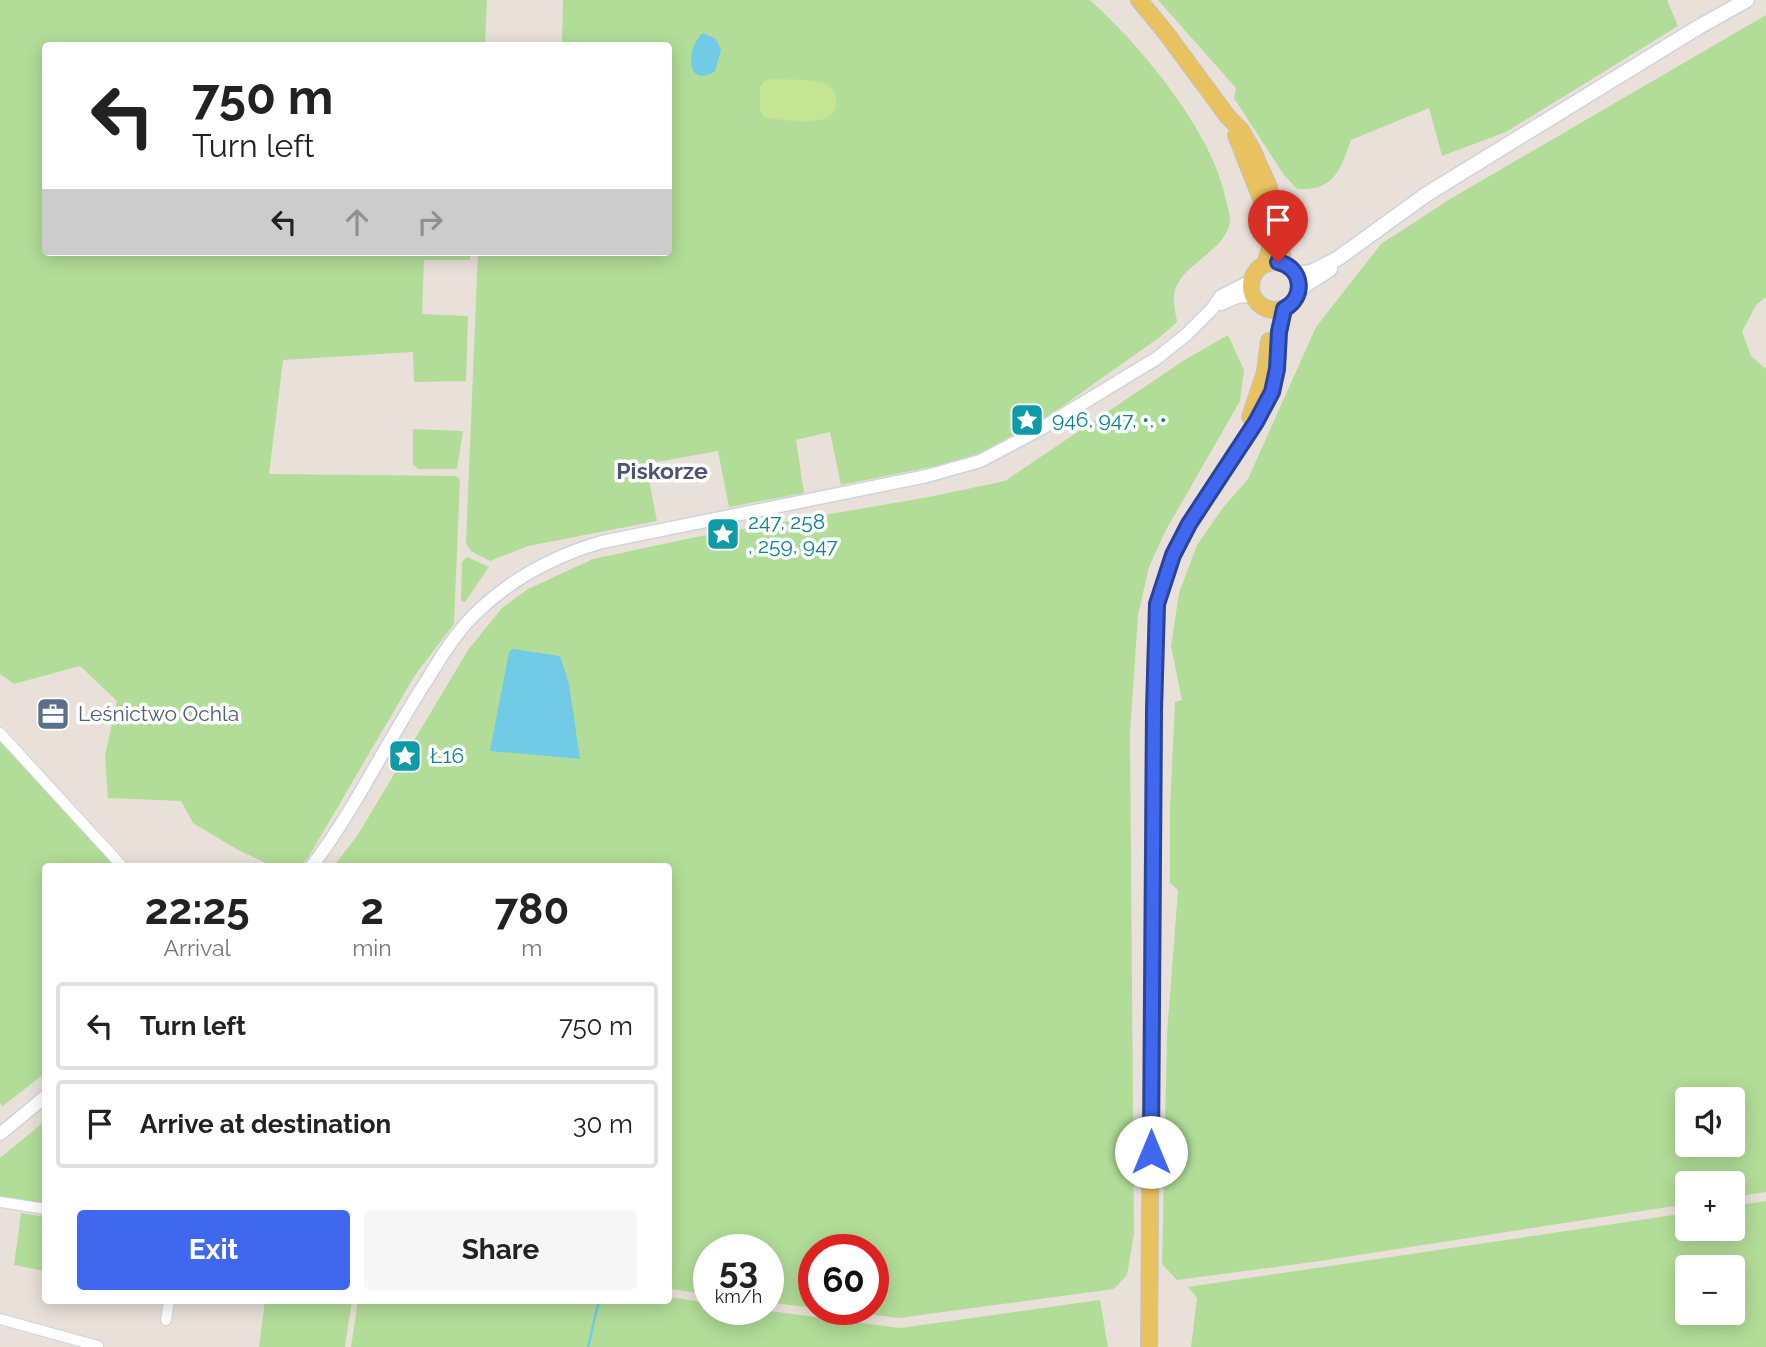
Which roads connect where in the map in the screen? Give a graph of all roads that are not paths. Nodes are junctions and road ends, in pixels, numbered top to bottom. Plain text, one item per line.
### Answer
1 (1139, 0) edge
2 (1747, 0) edge
3 (1228, 117) junction
4 (1265, 264) junction
5 (1293, 276) junction
6 (1252, 278) junction
7 (1254, 298) junction
8 (1212, 309) junction
9 (1277, 310) junction
10 (0, 733) edge
11 (119, 863) edge
12 (314, 863) edge
13 (42, 1099) edge
14 (0, 1134) edge
15 (0, 1202) edge
16 (42, 1208) edge
17 (168, 1304) edge
18 (0, 1319) edge
19 (166, 1320) dead end
20 (98, 1346) edge
21 (1149, 1347) edge

1 - 3 main road
2 - 5 main road
3 - 4 main road
3 - 5 main road
4 - 5 main road
4 - 6 main road
5 - 9 main road
6 - 7 main road
6 - 8 street
7 - 8 street
7 - 9 main road
8 - 12 street
9 - 21 main road
10 - 11 street
13 - 14 street
15 - 16 street
17 - 19 street
18 - 20 street

